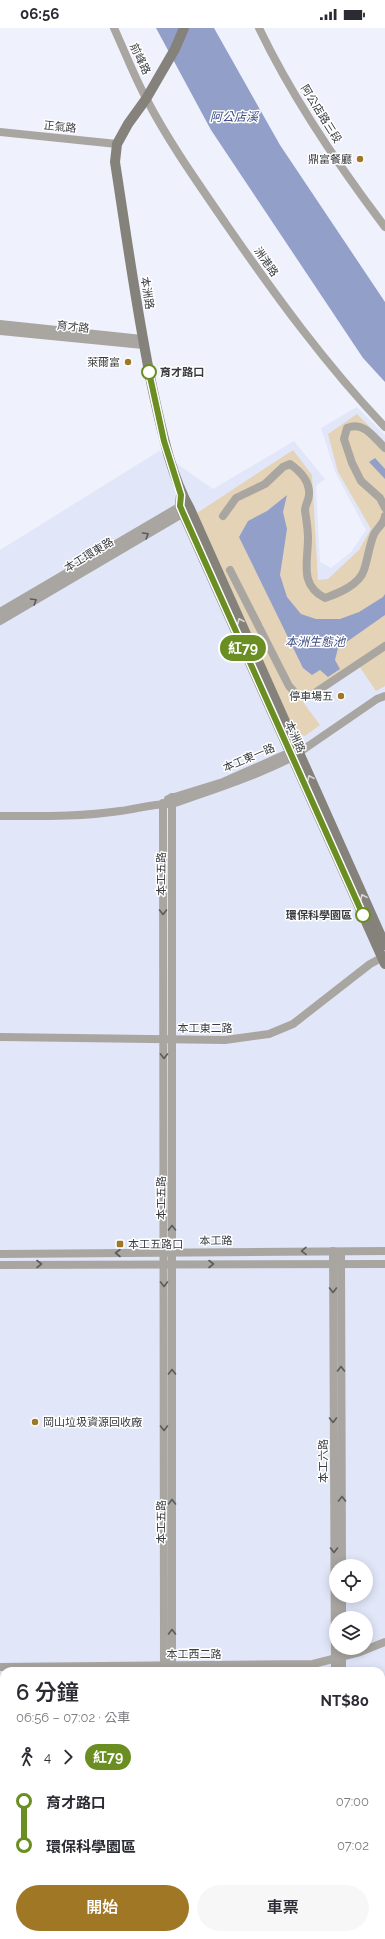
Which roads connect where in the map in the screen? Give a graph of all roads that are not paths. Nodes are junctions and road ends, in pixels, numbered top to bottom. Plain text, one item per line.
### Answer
1 (114, 28) edge
2 (184, 28) edge
3 (259, 28) edge
4 (146, 99) junction
5 (0, 132) edge
6 (117, 144) junction
7 (385, 227) edge
8 (0, 324) edge
9 (0, 331) edge
10 (143, 342) junction
11 (385, 427) edge
12 (385, 448) edge
13 (184, 505) junction
14 (385, 508) edge
15 (223, 516) dead end
16 (385, 516) edge
17 (230, 570) dead end
18 (0, 612) edge
19 (0, 621) edge
20 (385, 646) edge
21 (385, 696) edge
22 (293, 754) junction
23 (172, 800) junction
24 (163, 804) junction
25 (0, 816) edge
26 (385, 945) edge
27 (384, 959) edge
28 (0, 1037) edge
29 (168, 1039) junction
30 (337, 1251) junction
31 (385, 1252) edge
32 (168, 1253) junction
33 (0, 1254) edge
34 (168, 1264) junction
35 (337, 1264) junction
36 (385, 1264) edge
37 (0, 1265) edge
38 (342, 1559) edge
39 (340, 1611) edge
40 (385, 1642) edge
41 (373, 1647) edge
42 (337, 1655) edge
43 (340, 1655) edge
44 (340, 1655) edge
45 (168, 1667) edge
46 (204, 1667) edge
47 (336, 1667) edge
48 (342, 1667) edge

1 - 4 street, 前峰路
2 - 4 main road, 本洲路
3 - 7 street, 阿公店路三段
4 - 6 main road, 本洲路
4 - 11 street, 洲港路
5 - 6 street, 正氣路
6 - 10 main road, 本洲路
8 - 10 street, 育才路
9 - 10 street, 育才路
10 - 13 main road, 本洲路
12 - 14 street
13 - 18 street, 本工環東路
19 -> 13 street, 本工環東路
13 - 22 main road, 本洲路
15 - 16 street
17 - 20 street
21 - 22 street, 本工東一路
22 - 23 street, 本工東一路
26 -> 22 main road, 本洲路
22 - 27 main road, 本洲路
23 - 24 street, 本工東一路
23 - 29 street, 本工五路
24 - 25 street, 本工東一路
24 -> 29 street, 本工五路
27 - 29 street, 本工東二路
28 - 29 street, 本工東二路
29 - 32 street, 本工五路
30 - 31 street, 本工路
30 -> 32 street, 本工路
30 - 35 street, 本工六路
32 -> 33 street, 本工路
32 - 34 street, 本工五路
34 -> 35 street, 本工路
37 -> 34 street, 本工路
34 - 45 street, 本工五路
35 - 36 street, 本工路
38 -> 35 street, 本工六路
35 -> 39 street, 本工六路
40 - 41 street, 本工西二路
42 - 46 street, 本工西二路
43 - 47 street, 本工六路
44 - 48 street, 本工六路

